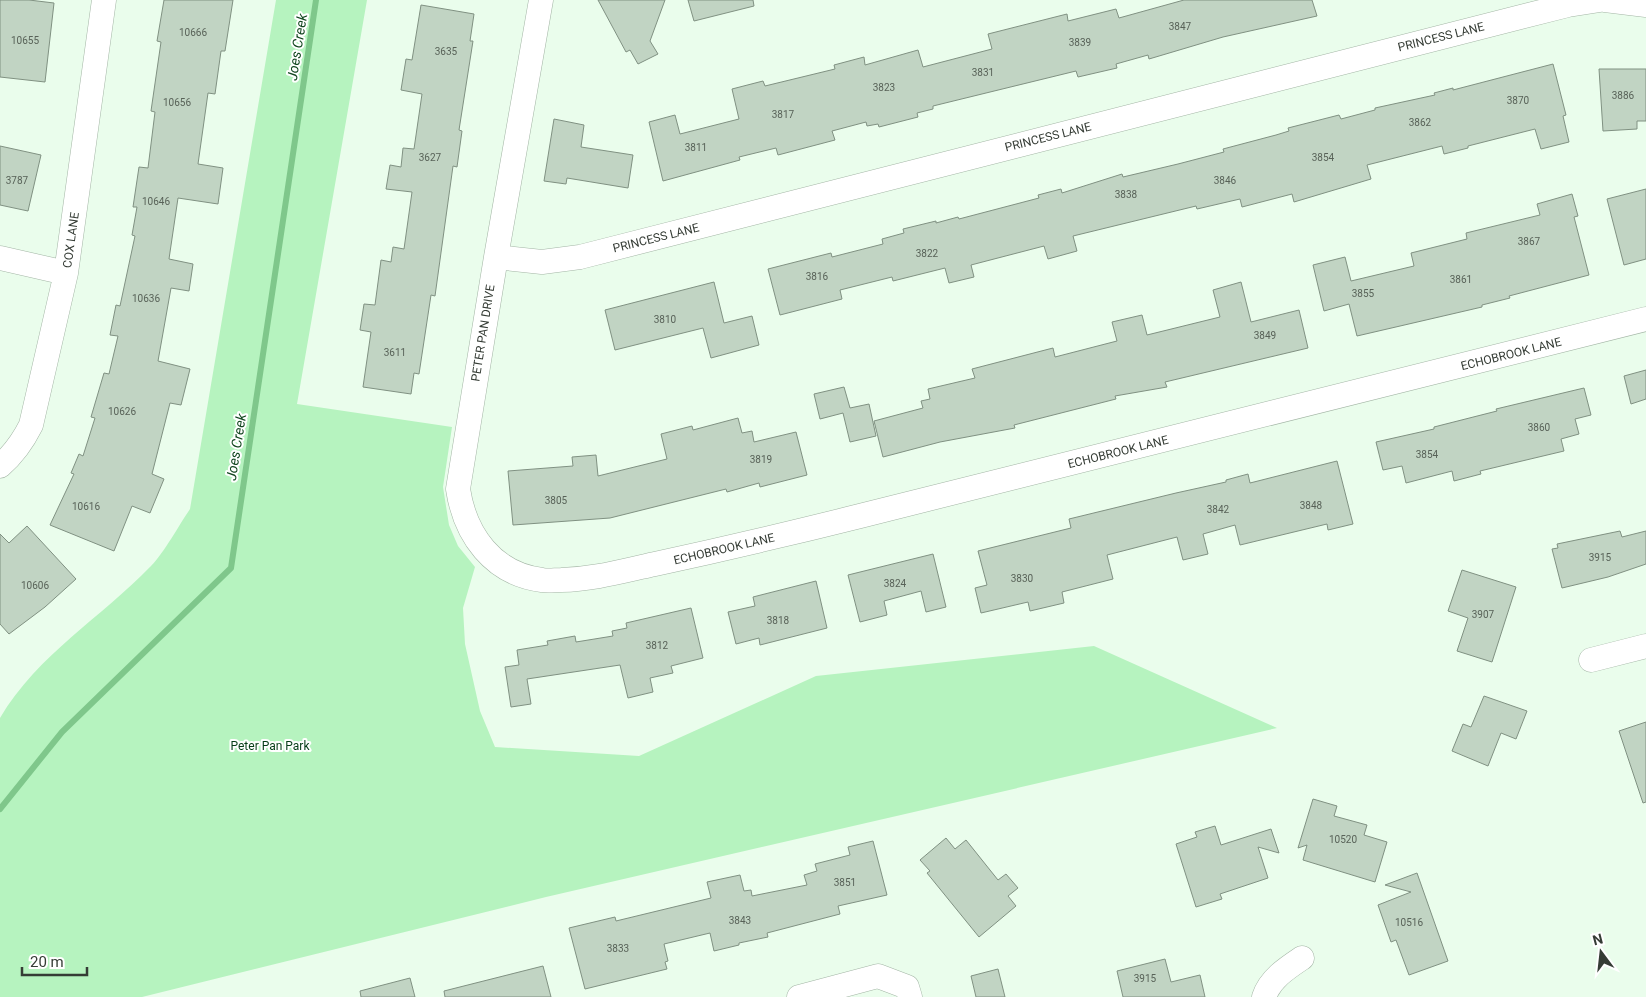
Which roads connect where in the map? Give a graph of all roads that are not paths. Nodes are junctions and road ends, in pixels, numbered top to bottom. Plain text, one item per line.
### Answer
1 (104, 0) edge
2 (541, 0) edge
3 (1600, 0) edge
4 (1605, 0) edge
5 (1646, 4) edge
6 (496, 257) junction
7 (0, 258) edge
8 (66, 273) junction
9 (1646, 319) edge
10 (0, 466) edge
11 (588, 579) joint
12 (1646, 646) edge
13 (1591, 660) dead end
14 (1302, 958) dead end
15 (799, 997) edge
16 (910, 997) edge
17 (1264, 997) edge

1 - 8 street, COX LANE
2 - 6 street, PETER PAN DRIVE
3 - 6 street, PRINCESS LANE
4 - 5 street
6 - 11 street, PETER PAN DRIVE
7 - 8 street
8 - 10 street, COX LANE
9 - 11 street, ECHOBROOK LANE
12 - 13 street
14 - 17 street
15 - 16 street

